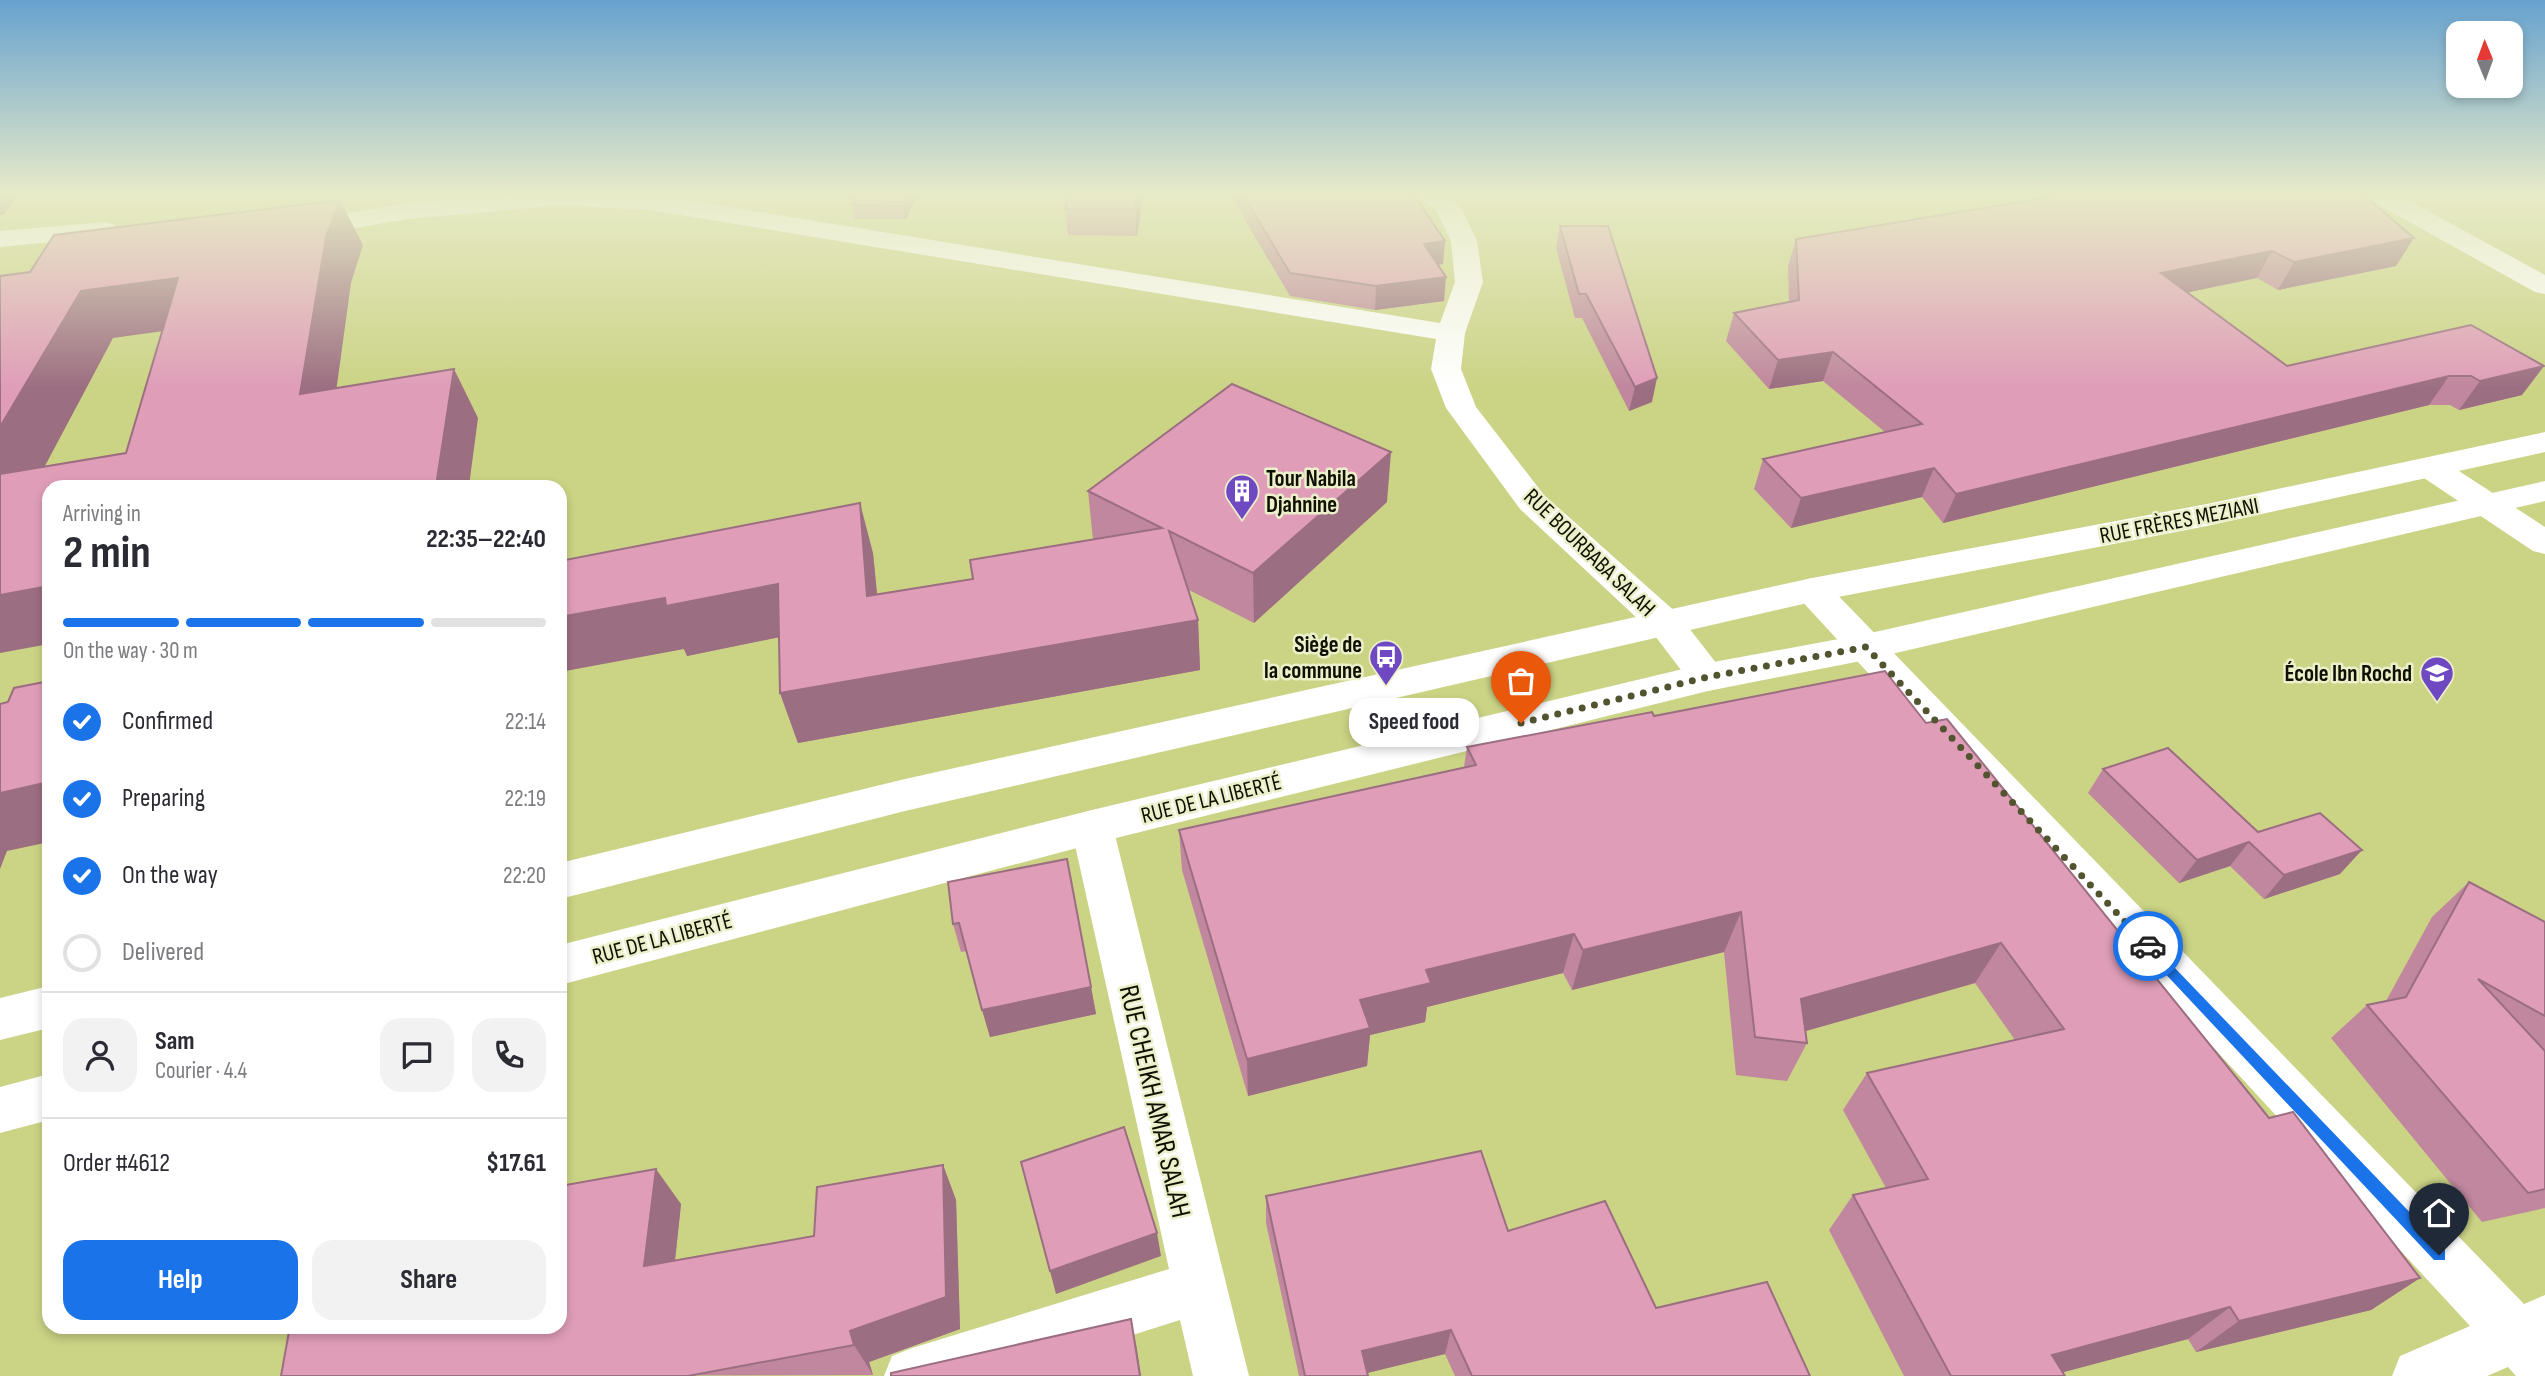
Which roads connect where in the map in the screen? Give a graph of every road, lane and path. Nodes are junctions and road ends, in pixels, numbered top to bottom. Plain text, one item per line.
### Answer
1 (1033, 259) edge
2 (1466, 259) edge
3 (2496, 259) edge
4 (2545, 286) edge
5 (1451, 333) junction
6 (2545, 442) edge
7 (2430, 467) junction
8 (2545, 491) edge
9 (2490, 506) junction
10 (2545, 543) edge
11 (1812, 590) junction
12 (1665, 623) junction
13 (1866, 647) junction
14 (1708, 677) junction
15 (1092, 827) junction
16 (567, 879) edge
17 (567, 963) edge
18 (42, 1009) edge
19 (0, 1019) edge
20 (42, 1099) edge
21 (0, 1110) edge
22 (1200, 1287) junction
23 (2535, 1342) edge
24 (912, 1376) edge
25 (1221, 1376) edge
26 (2420, 1376) edge

1 - 5 street
2 - 5 street, RUE BOURBABA SALAH
3 - 4 street
5 - 12 street, RUE BOURBABA SALAH
6 - 7 street, RUE FRÈRES MEZIANI
7 - 9 street
7 - 11 street, RUE FRÈRES MEZIANI
8 - 9 street
9 - 10 street
9 - 13 street
11 - 12 street
11 - 13 street
12 - 14 street, RUE BOURBABA SALAH
12 - 16 street
13 - 14 street, RUE DE LA LIBERTÉ
13 - 23 street
14 - 15 street, RUE DE LA LIBERTÉ
15 - 17 street, RUE DE LA LIBERTÉ
15 - 22 street, RUE CHEIKH AMAR SALAH
18 - 19 street
20 - 21 street
22 - 24 street
22 - 25 street, RUE CHEIKH AMAR SALAH
23 - 26 street

